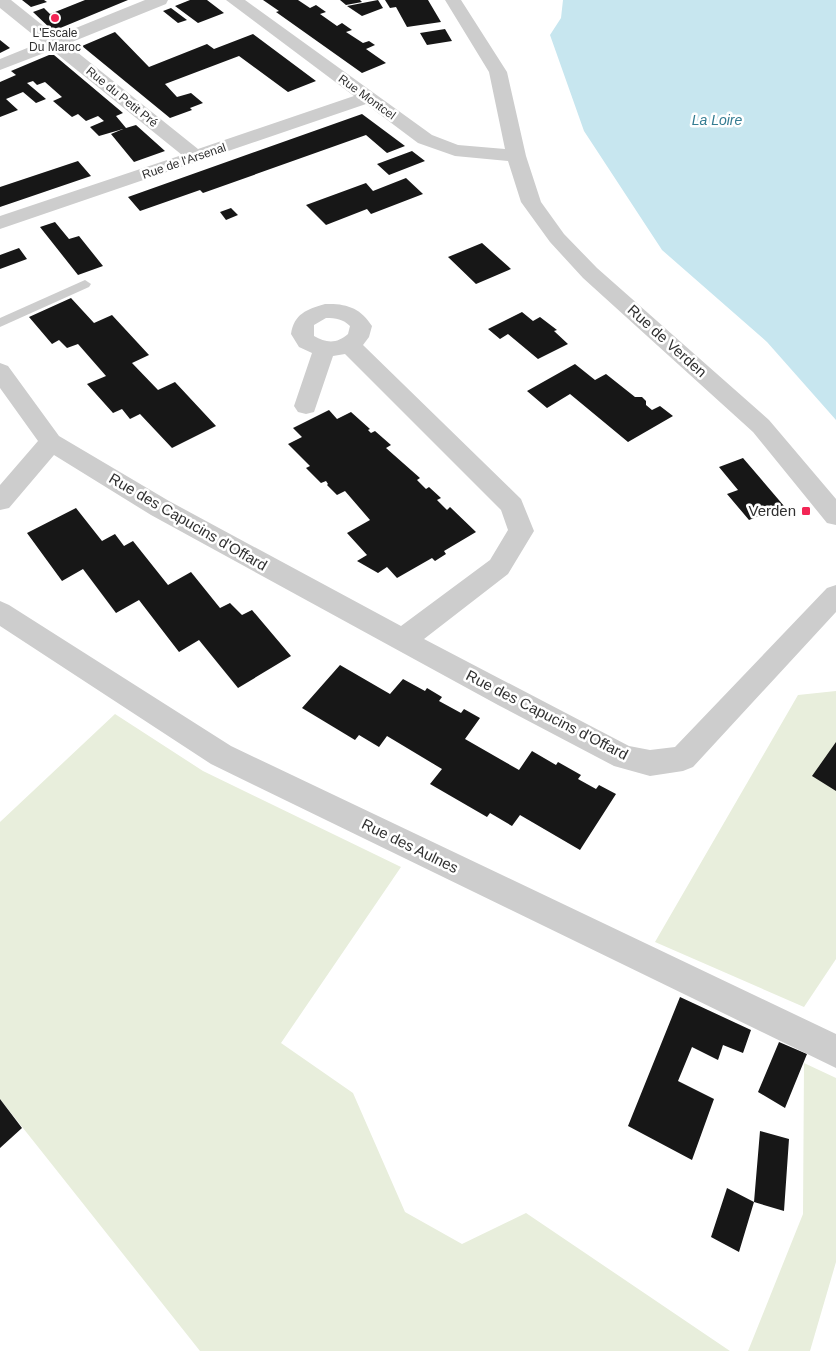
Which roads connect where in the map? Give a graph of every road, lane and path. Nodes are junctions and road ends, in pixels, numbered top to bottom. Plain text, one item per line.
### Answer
1 (0, 0) edge
2 (160, 0) edge
3 (234, 0) edge
4 (453, 0) edge
5 (53, 43) junction
6 (0, 65) edge
7 (367, 97) junction
8 (516, 156) junction
9 (196, 157) junction
10 (0, 223) edge
11 (86, 284) dead end
12 (0, 323) edge
13 (349, 345) junction
14 (324, 349) junction
15 (3, 378) edge
16 (306, 406) dead end
17 (51, 442) junction
18 (0, 501) edge
19 (836, 516) edge
20 (836, 595) edge
21 (0, 612) edge
22 (403, 640) junction
23 (836, 1050) edge

1 - 5 street, Rue du Petit Pré
2 - 5 street
3 - 7 street, Rue Montcel
4 - 8 street, Rue de Verden
5 - 6 street
5 - 9 street, Rue du Petit Pré
7 - 8 street, Rue Montcel
7 - 9 street, Rue de l'Arsenal
8 - 19 street, Rue de Verden
9 - 10 street, Rue de l'Arsenal
11 - 12 lane
13 - 14 street
13 - 14 street
13 - 22 street
14 - 16 street
15 - 17 street, Rue des Capucins d'Offard
17 - 18 street
17 - 22 street, Rue des Capucins d'Offard
20 - 22 street, Rue des Capucins d'Offard
21 - 23 street, Rue des Aulnes

